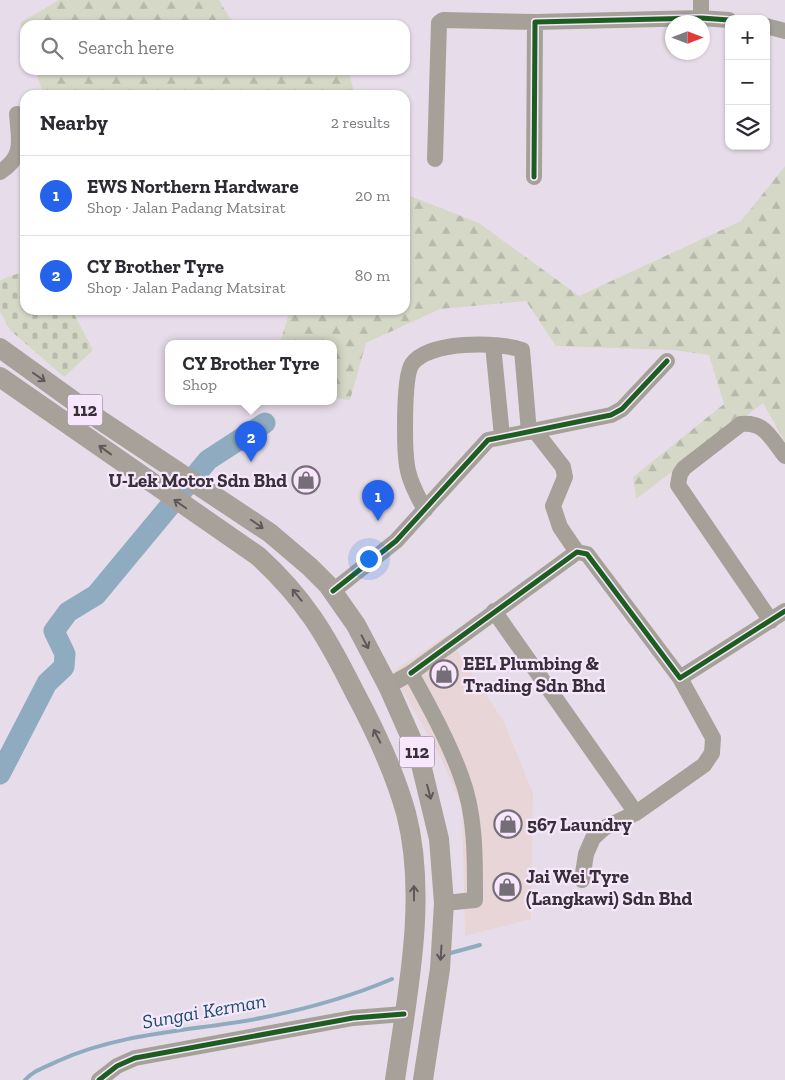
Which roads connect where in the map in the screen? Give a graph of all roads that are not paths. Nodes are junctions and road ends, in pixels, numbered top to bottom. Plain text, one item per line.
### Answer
1 (701, 0) edge
2 (701, 15) edge
3 (665, 19) edge
4 (710, 19) edge
5 (725, 20) edge
6 (536, 22) junction
7 (770, 27) edge
8 (785, 31) edge
9 (17, 114) dead end
10 (435, 159) dead end
11 (0, 172) edge
12 (534, 177) dead end
13 (493, 345) junction
14 (0, 348) edge
15 (667, 361) dead end
16 (0, 377) edge
17 (532, 432) junction
18 (502, 436) junction
19 (785, 456) edge
20 (425, 510) junction
21 (577, 552) junction
22 (333, 591) junction
23 (494, 611) junction
24 (785, 611) edge
25 (771, 621) junction
26 (412, 673) junction
27 (680, 678) junction
28 (388, 686) junction
29 (636, 813) junction
30 (582, 880) dead end
31 (444, 903) junction
32 (404, 1014) junction
33 (400, 1048) junction
34 (428, 1052) junction
35 (99, 1080) edge
36 (395, 1080) edge
37 (423, 1080) edge

1 - 2 street
3 - 6 street
4 - 5 street
6 - 10 street
6 - 12 street
7 - 8 street
9 - 11 street
13 - 17 street
13 - 18 street
13 - 20 street
14 -> 22 main road, 112
15 - 17 street
32 -> 16 main road, 112
17 - 18 street
17 - 21 street
18 - 20 street
19 - 25 street
20 - 22 street
21 - 23 street
21 - 27 street
22 -> 28 main road, 112
23 - 26 street
23 - 29 street
24 - 25 street
25 - 27 street
26 - 28 street
26 - 31 street
27 - 29 street
28 -> 31 main road, 112
29 - 30 street
31 -> 34 main road, 112
32 - 33 main road, 112
32 - 35 street
33 - 34 main road
33 - 36 main road, 112
34 - 37 main road, 112

